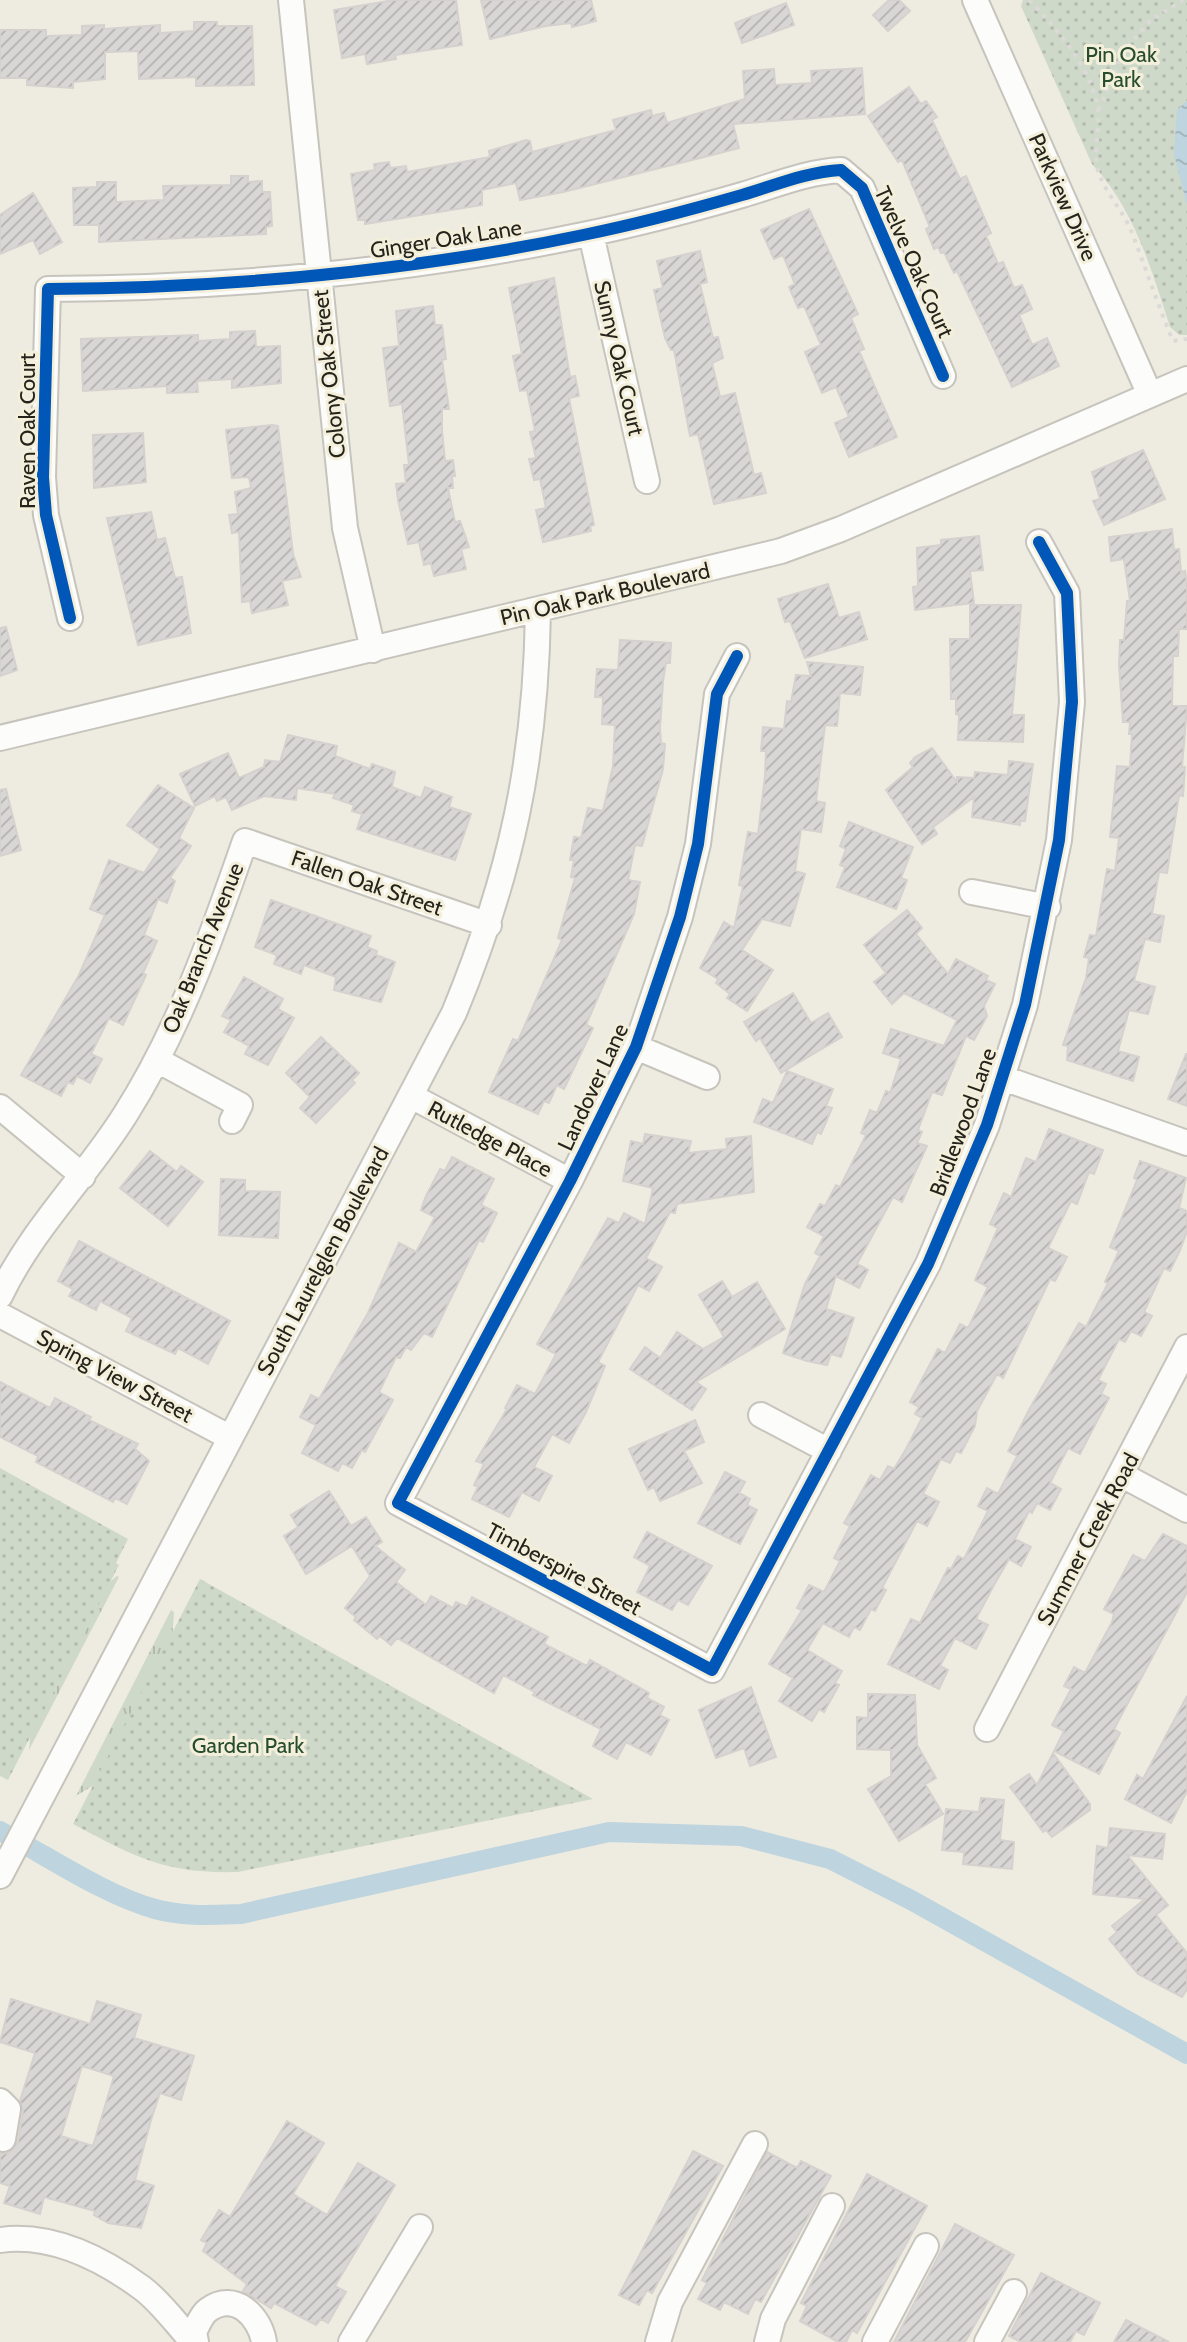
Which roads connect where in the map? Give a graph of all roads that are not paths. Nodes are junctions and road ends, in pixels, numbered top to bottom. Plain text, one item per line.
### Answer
1 (291, 0) edge
2 (975, 0) edge
3 (841, 170) joint
4 (591, 234) junction
5 (319, 278) junction
6 (48, 289) joint
7 (943, 376) dead end
8 (1187, 379) edge
9 (1150, 395) junction
10 (647, 481) dead end
11 (1039, 542) dead end
12 (538, 610) junction
13 (70, 618) dead end
14 (373, 650) junction
15 (737, 656) dead end
16 (0, 738) edge
17 (245, 841) joint
18 (972, 892) dead end
19 (1048, 907) junction
20 (489, 925) junction
21 (636, 1047) junction
22 (157, 1060) junction
23 (707, 1077) dead end
24 (1003, 1078) junction
25 (411, 1096) junction
26 (0, 1107) edge
27 (232, 1121) dead end
28 (1187, 1143) edge
29 (83, 1176) junction
30 (570, 1181) junction
31 (0, 1296) edge
32 (0, 1315) edge
33 (1187, 1347) edge
34 (761, 1415) dead end
35 (229, 1437) junction
36 (829, 1451) junction
37 (1122, 1475) junction
38 (398, 1503) joint
39 (1187, 1510) edge
40 (712, 1670) joint
41 (987, 1729) dead end
42 (4, 1869) edge
43 (0, 2101) edge
44 (3, 2139) dead end
45 (755, 2144) dead end
46 (832, 2206) dead end
47 (420, 2227) dead end
48 (0, 2240) edge
49 (926, 2246) dead end
50 (1014, 2292) dead end
51 (194, 2342) edge
52 (264, 2342) edge
53 (351, 2342) edge
54 (658, 2342) edge
55 (767, 2342) edge
56 (875, 2342) edge
57 (987, 2342) edge

1 - 5 street, Colony Oak Street
2 - 9 street, Parkview Drive
3 - 4 street, Ginger Oak Lane
3 - 7 street, Twelve Oak Court
4 - 5 street, Ginger Oak Lane
4 - 10 street, Sunny Oak Court
5 - 6 street, Ginger Oak Lane
5 - 14 street, Colony Oak Street
6 - 13 street, Raven Oak Court
8 - 9 street, Pin Oak Park Boulevard
9 - 12 street, Pin Oak Park Boulevard
11 - 19 street, Bridlewood Lane
12 - 14 street, Pin Oak Park Boulevard
12 - 20 street, South Laurelglen Boulevard
14 - 16 street, Pin Oak Park Boulevard
15 - 21 street, Landover Lane
17 - 20 street, Fallen Oak Street
17 - 22 street, Oak Branch Avenue
18 - 19 street
19 - 24 street, Bridlewood Lane
20 - 25 street, South Laurelglen Boulevard
21 - 23 street
21 - 30 street, Landover Lane
22 - 27 street
22 - 29 street, Oak Branch Avenue
24 - 28 street
24 - 36 street, Bridlewood Lane
25 - 30 street, Rutledge Place
25 - 35 street, South Laurelglen Boulevard
26 - 29 street
29 - 31 street, Oak Branch Avenue
30 - 38 street, Landover Lane
32 - 35 street, Spring View Street
33 - 37 street, Summer Creek Road
34 - 36 street
35 - 42 street, South Laurelglen Boulevard
36 - 40 street, Bridlewood Lane
37 - 39 street
37 - 41 street, Summer Creek Road
38 - 40 street, Timberspire Street
43 - 44 street
45 - 54 street
46 - 55 street
47 - 53 street
48 - 51 street
49 - 56 street
50 - 57 street
51 - 52 street

